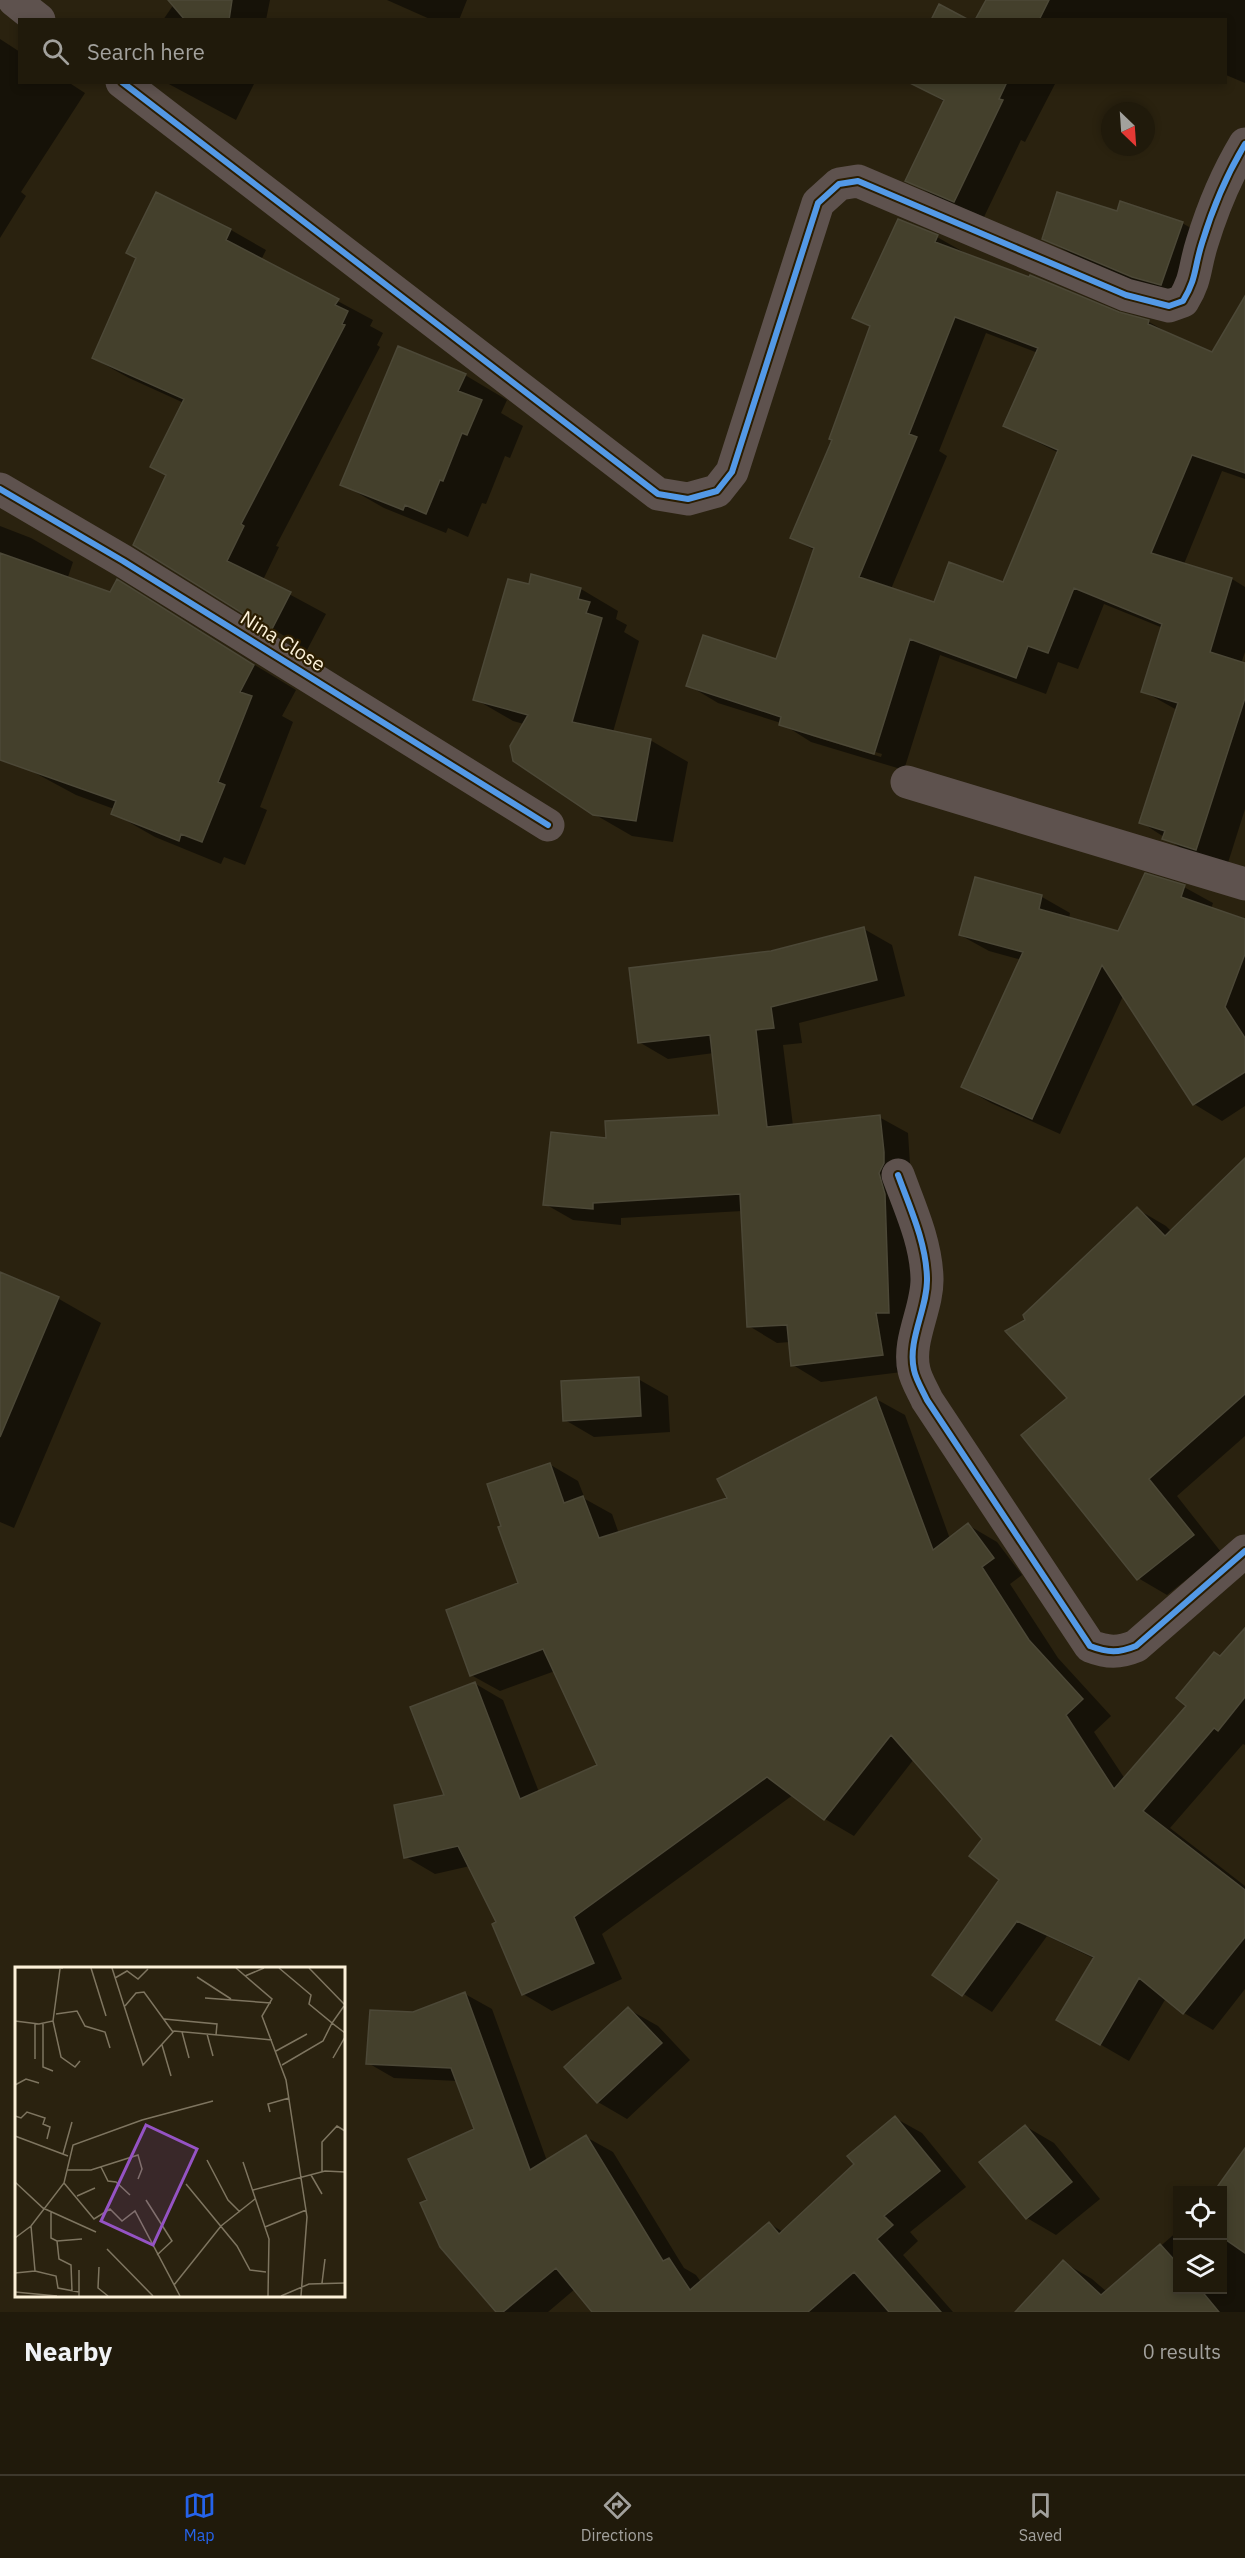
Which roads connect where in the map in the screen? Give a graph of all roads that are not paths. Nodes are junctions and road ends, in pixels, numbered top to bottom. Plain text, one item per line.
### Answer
1 (14, 0) edge
2 (36, 18) edge
3 (125, 84) edge
4 (1245, 144) edge
5 (0, 489) edge
6 (907, 782) dead end
7 (548, 825) dead end
8 (1245, 884) edge
9 (898, 1175) dead end
10 (1245, 1551) edge

1 - 2 street
3 - 4 street
5 - 7 street, Nina Close
6 - 8 street
9 - 10 street

